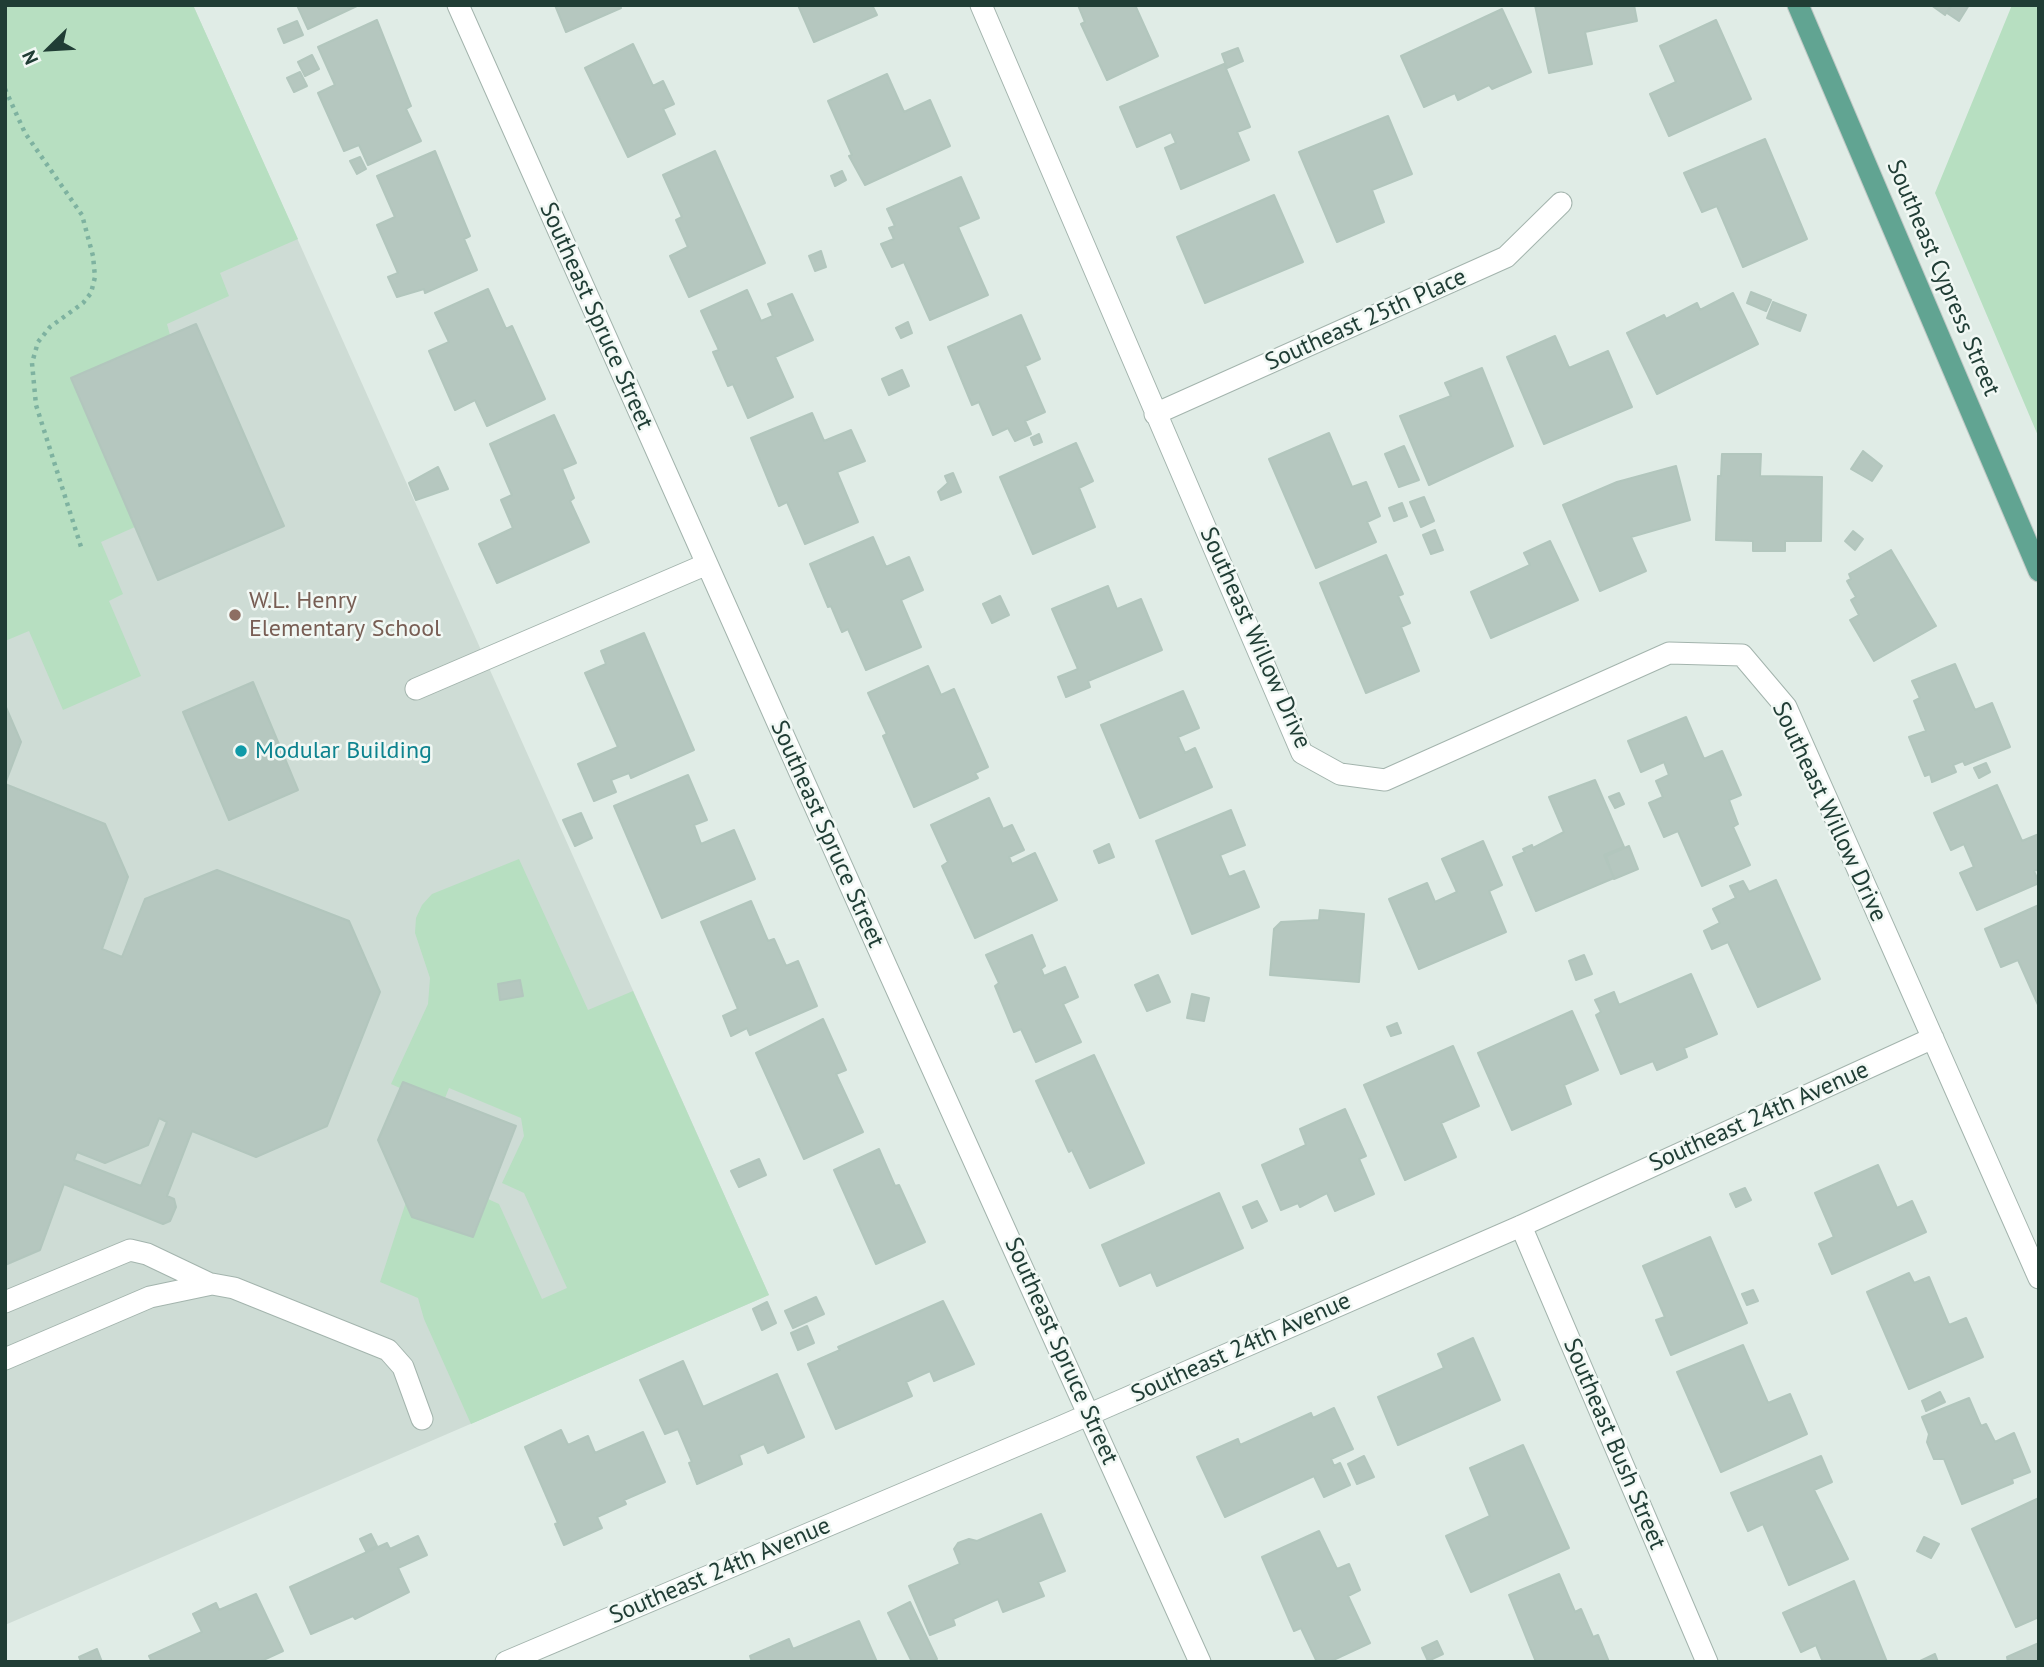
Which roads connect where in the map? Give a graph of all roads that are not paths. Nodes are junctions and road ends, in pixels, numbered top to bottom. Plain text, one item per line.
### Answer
1 (458, 5) edge
2 (981, 5) edge
3 (1798, 5) edge
4 (1561, 203) dead end
5 (1155, 414) junction
6 (707, 564) junction
7 (2039, 571) edge
8 (416, 689) dead end
9 (1933, 1038) junction
10 (1521, 1226) junction
11 (2039, 1278) edge
12 (212, 1284) junction
13 (5, 1302) edge
14 (5, 1359) edge
15 (1089, 1414) junction
16 (422, 1419) dead end
17 (506, 1662) edge
18 (1200, 1662) edge
19 (1707, 1662) edge

1 - 6 street, Southeast Spruce Street
2 - 5 street, Southeast Willow Drive
3 - 7 main road, Southeast Cypress Street
4 - 5 street, Southeast 25th Place
5 - 9 street, Southeast Willow Drive
6 - 8 street
6 - 15 street, Southeast Spruce Street
9 - 10 street, Southeast 24th Avenue
9 - 11 street, Southeast Willow Drive
10 - 15 street, Southeast 24th Avenue
10 - 19 street, Southeast Bush Street
12 - 13 street
12 - 14 street
12 - 16 street
15 - 17 street, Southeast 24th Avenue
15 - 18 street, Southeast Spruce Street

